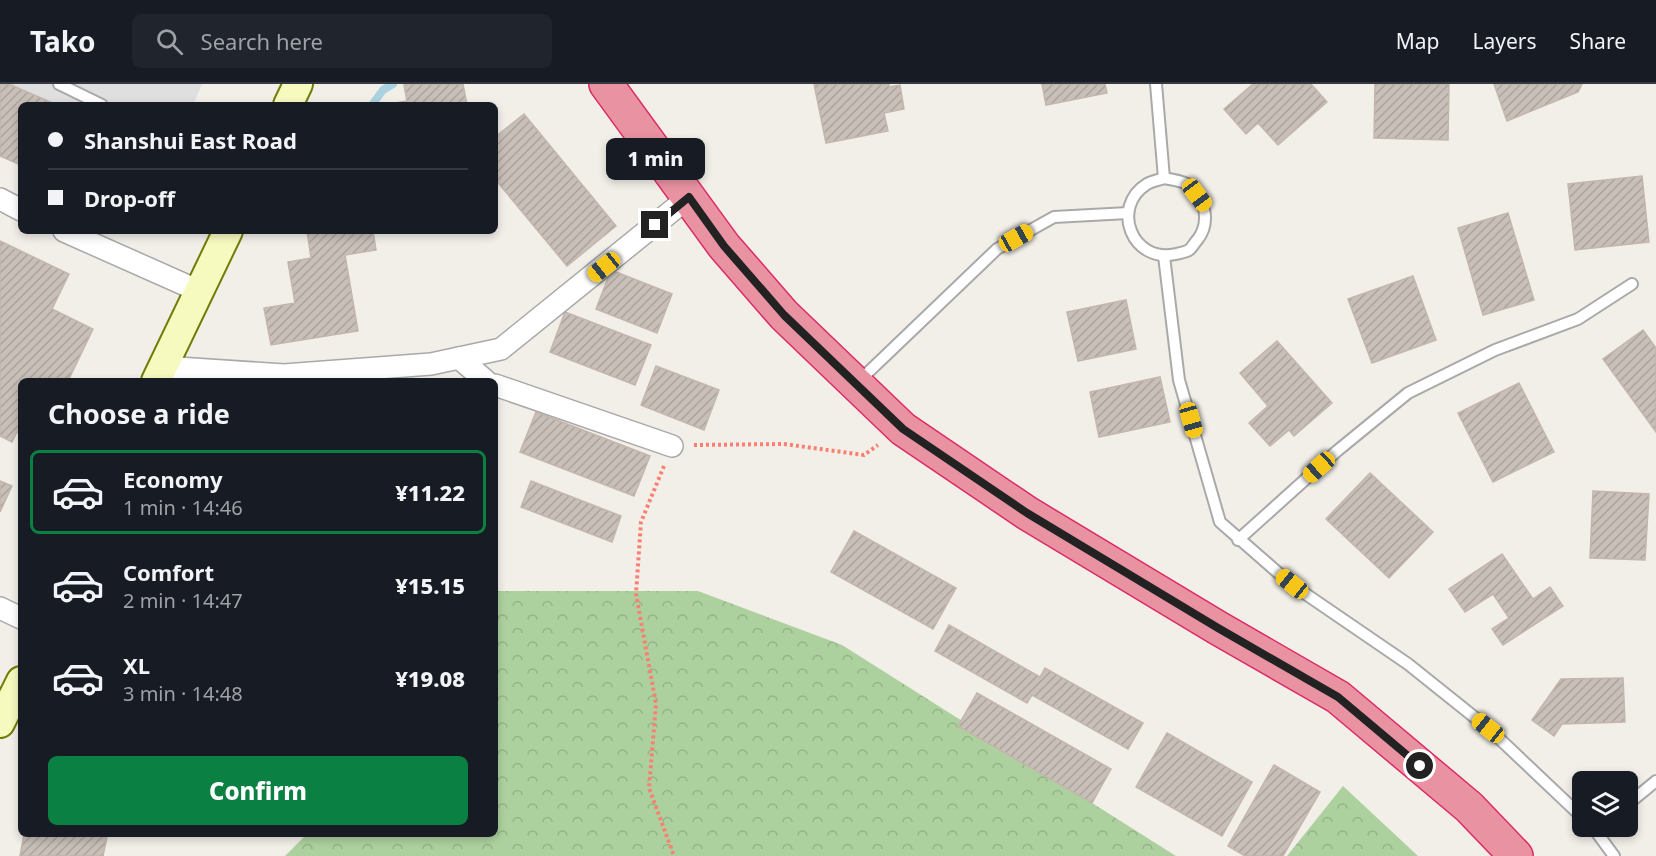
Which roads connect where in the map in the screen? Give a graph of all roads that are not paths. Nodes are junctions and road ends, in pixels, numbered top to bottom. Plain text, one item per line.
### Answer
1 (59, 84) edge
2 (298, 84) edge
3 (606, 84) edge
4 (1156, 84) edge
5 (96, 102) edge
6 (289, 102) edge
7 (1164, 178) junction
8 (689, 197) junction
9 (0, 199) edge
10 (18, 208) edge
11 (1128, 213) junction
12 (71, 234) edge
13 (227, 234) edge
14 (1164, 256) junction
15 (1632, 284) dead end
16 (199, 291) junction
17 (459, 358) junction
18 (159, 374) edge
19 (482, 378) edge
20 (855, 384) junction
21 (498, 386) edge
22 (672, 446) road end
23 (1238, 540) junction
24 (0, 608) edge
25 (18, 617) edge
26 (18, 687) edge
27 (0, 723) edge
28 (1656, 781) edge
29 (1638, 796) edge
30 (1572, 809) edge
31 (1601, 837) edge
32 (1516, 856) edge
33 (1614, 856) edge

1 - 5 lane
2 - 6 street
3 - 8 highway
4 - 7 lane
7 - 11 lane
7 - 14 lane
8 - 17 street
8 - 20 highway
9 - 10 street
11 - 14 lane
11 - 20 lane
12 - 16 street
13 - 16 street
14 - 23 lane
15 - 23 lane
16 - 18 street
17 - 18 street
17 - 19 street
20 - 32 highway
21 - 22 street
23 - 30 lane
24 - 25 street
26 - 27 street
28 - 29 lane
31 - 33 lane

